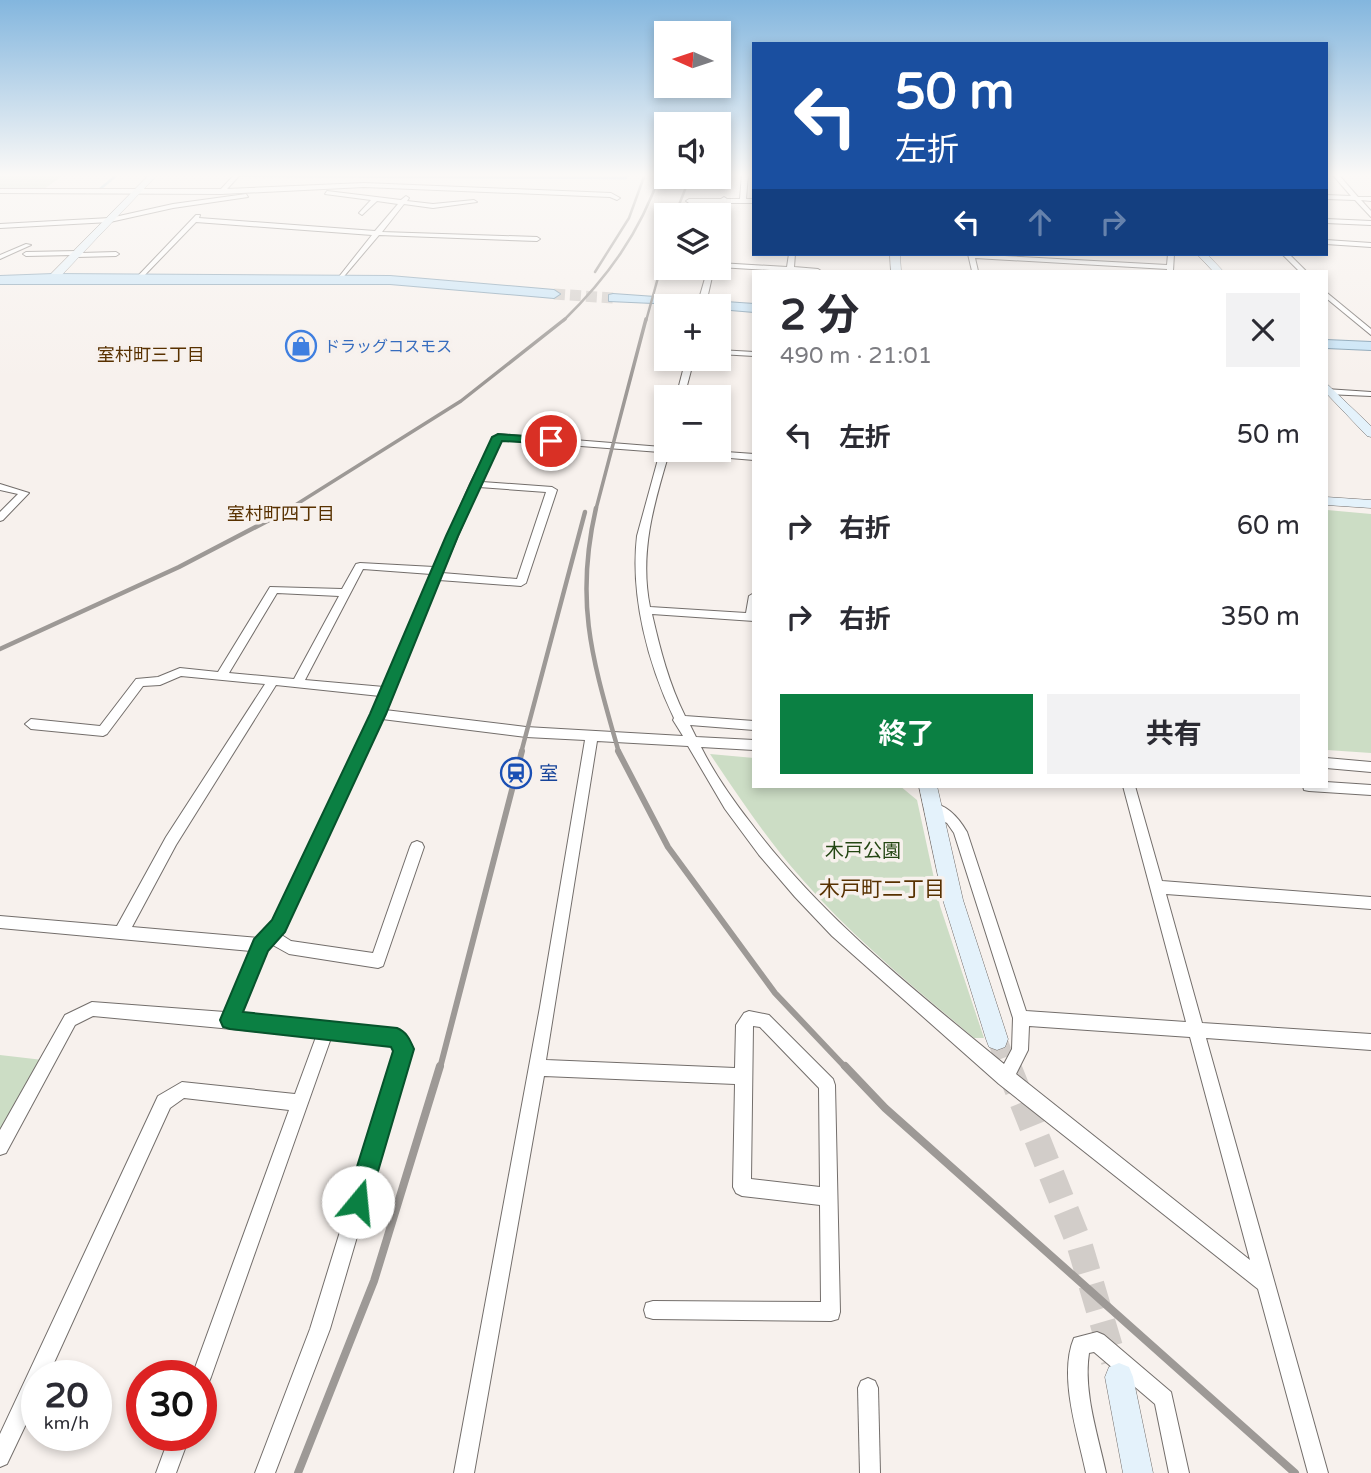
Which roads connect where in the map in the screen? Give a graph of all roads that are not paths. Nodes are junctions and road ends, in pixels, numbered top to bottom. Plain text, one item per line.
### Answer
1 (88, 243) edge
2 (172, 243) edge
3 (369, 243) edge
4 (1337, 243) edge
5 (28, 245) dead end
6 (1371, 245) edge
7 (26, 254) dead end
8 (77, 254) junction
9 (116, 254) dead end
10 (1018, 256) edge
11 (1204, 256) edge
12 (1287, 256) edge
13 (0, 257) edge
14 (731, 266) edge
15 (1170, 269) edge
16 (790, 270) edge
17 (1217, 270) edge
18 (1302, 270) edge
19 (53, 278) junction
20 (138, 279) junction
21 (340, 279) junction
22 (0, 280) edge
23 (554, 294) tunnel mouth
24 (613, 298) tunnel mouth
25 (1330, 301) edge
26 (752, 308) edge
27 (1371, 333) edge
28 (1328, 344) edge
29 (1371, 346) edge
30 (731, 353) edge
31 (752, 354) edge
32 (1329, 390) edge
33 (1371, 394) edge
34 (1371, 433) edge
35 (654, 447) edge
36 (731, 455) edge
37 (752, 457) edge
38 (663, 462) edge
39 (475, 484) junction
40 (0, 487) edge
41 (1328, 501) edge
42 (1371, 504) edge
43 (0, 518) edge
44 (437, 573) junction
45 (345, 593) junction
46 (646, 610) junction
47 (752, 617) edge
48 (221, 676) junction
49 (273, 681) junction
50 (298, 683) junction
51 (388, 692) junction
52 (378, 714) junction
53 (679, 720) junction
54 (31, 724) dead end
55 (752, 725) edge
56 (592, 735) junction
57 (691, 741) junction
58 (752, 745) edge
59 (1328, 763) edge
60 (1371, 766) edge
61 (1328, 787) edge
62 (928, 788) edge
63 (1130, 788) edge
64 (1371, 790) edge
65 (931, 808) junction
66 (417, 847) dead end
67 (1156, 887) junction
68 (1371, 903) edge
69 (0, 922) edge
70 (121, 933) junction
71 (265, 940) junction
72 (1021, 1018) junction
73 (230, 1020) junction
74 (1195, 1030) junction
75 (326, 1031) junction
76 (997, 1039) tunnel mouth
77 (1371, 1042) edge
78 (536, 1068) junction
79 (743, 1076) junction
80 (1005, 1078) junction
81 (301, 1103) junction
82 (0, 1147) edge
83 (829, 1197) junction
84 (1265, 1283) junction
85 (653, 1310) dead end
86 (45, 1360) edge
87 (207, 1360) edge
88 (1119, 1377) tunnel mouth
89 (868, 1388) dead end
90 (21, 1412) edge
91 (174, 1451) edge
92 (0, 1457) edge
93 (166, 1473) edge
94 (265, 1473) edge
95 (464, 1473) edge
96 (870, 1473) edge
97 (1096, 1473) edge
98 (1138, 1473) edge
99 (1179, 1473) edge
100 (1318, 1473) edge

1 - 8 street
2 - 20 street
3 - 21 street
4 - 6 street
5 - 13 street
7 - 8 street
8 - 9 street
8 - 19 street
10 - 15 street
11 - 17 street
12 - 18 street
14 - 16 street
19 - 20 main road
19 - 22 main road
20 - 21 main road
21 - 23 main road
24 - 26 main road
25 - 27 street
28 - 29 main road
30 - 31 street
32 - 33 street
32 - 34 street
35 - 39 street
36 - 37 street
38 - 46 street
39 - 44 street
39 - 44 street
40 - 43 street
41 - 42 street
44 - 45 street
44 - 51 street
45 - 48 street
45 - 50 street
46 - 47 street
46 - 53 street
48 - 49 street
48 - 54 street
49 - 50 street
49 - 70 street
50 - 51 street
51 - 52 street
52 - 56 street
52 - 71 street
53 - 55 street
53 - 57 street
56 - 57 street
56 - 78 street
57 - 58 street
57 - 80 street
59 - 60 street
61 - 64 street
62 - 65 street
63 - 67 street
65 - 72 street
65 - 76 street
66 - 71 street
67 - 68 street
67 - 74 street
69 - 70 street
70 - 71 street
71 - 73 street
72 - 74 street
72 - 80 street
73 - 75 street
73 - 82 street
74 - 77 street
74 - 84 street
75 - 81 street
75 - 94 street
78 - 79 street
78 - 95 street
79 - 83 street
79 - 83 street
80 - 84 street
81 - 86 street
81 - 87 street
83 - 85 street
84 - 100 street
88 - 98 street
89 - 96 street
90 - 92 street
91 - 93 street
97 - 99 street

